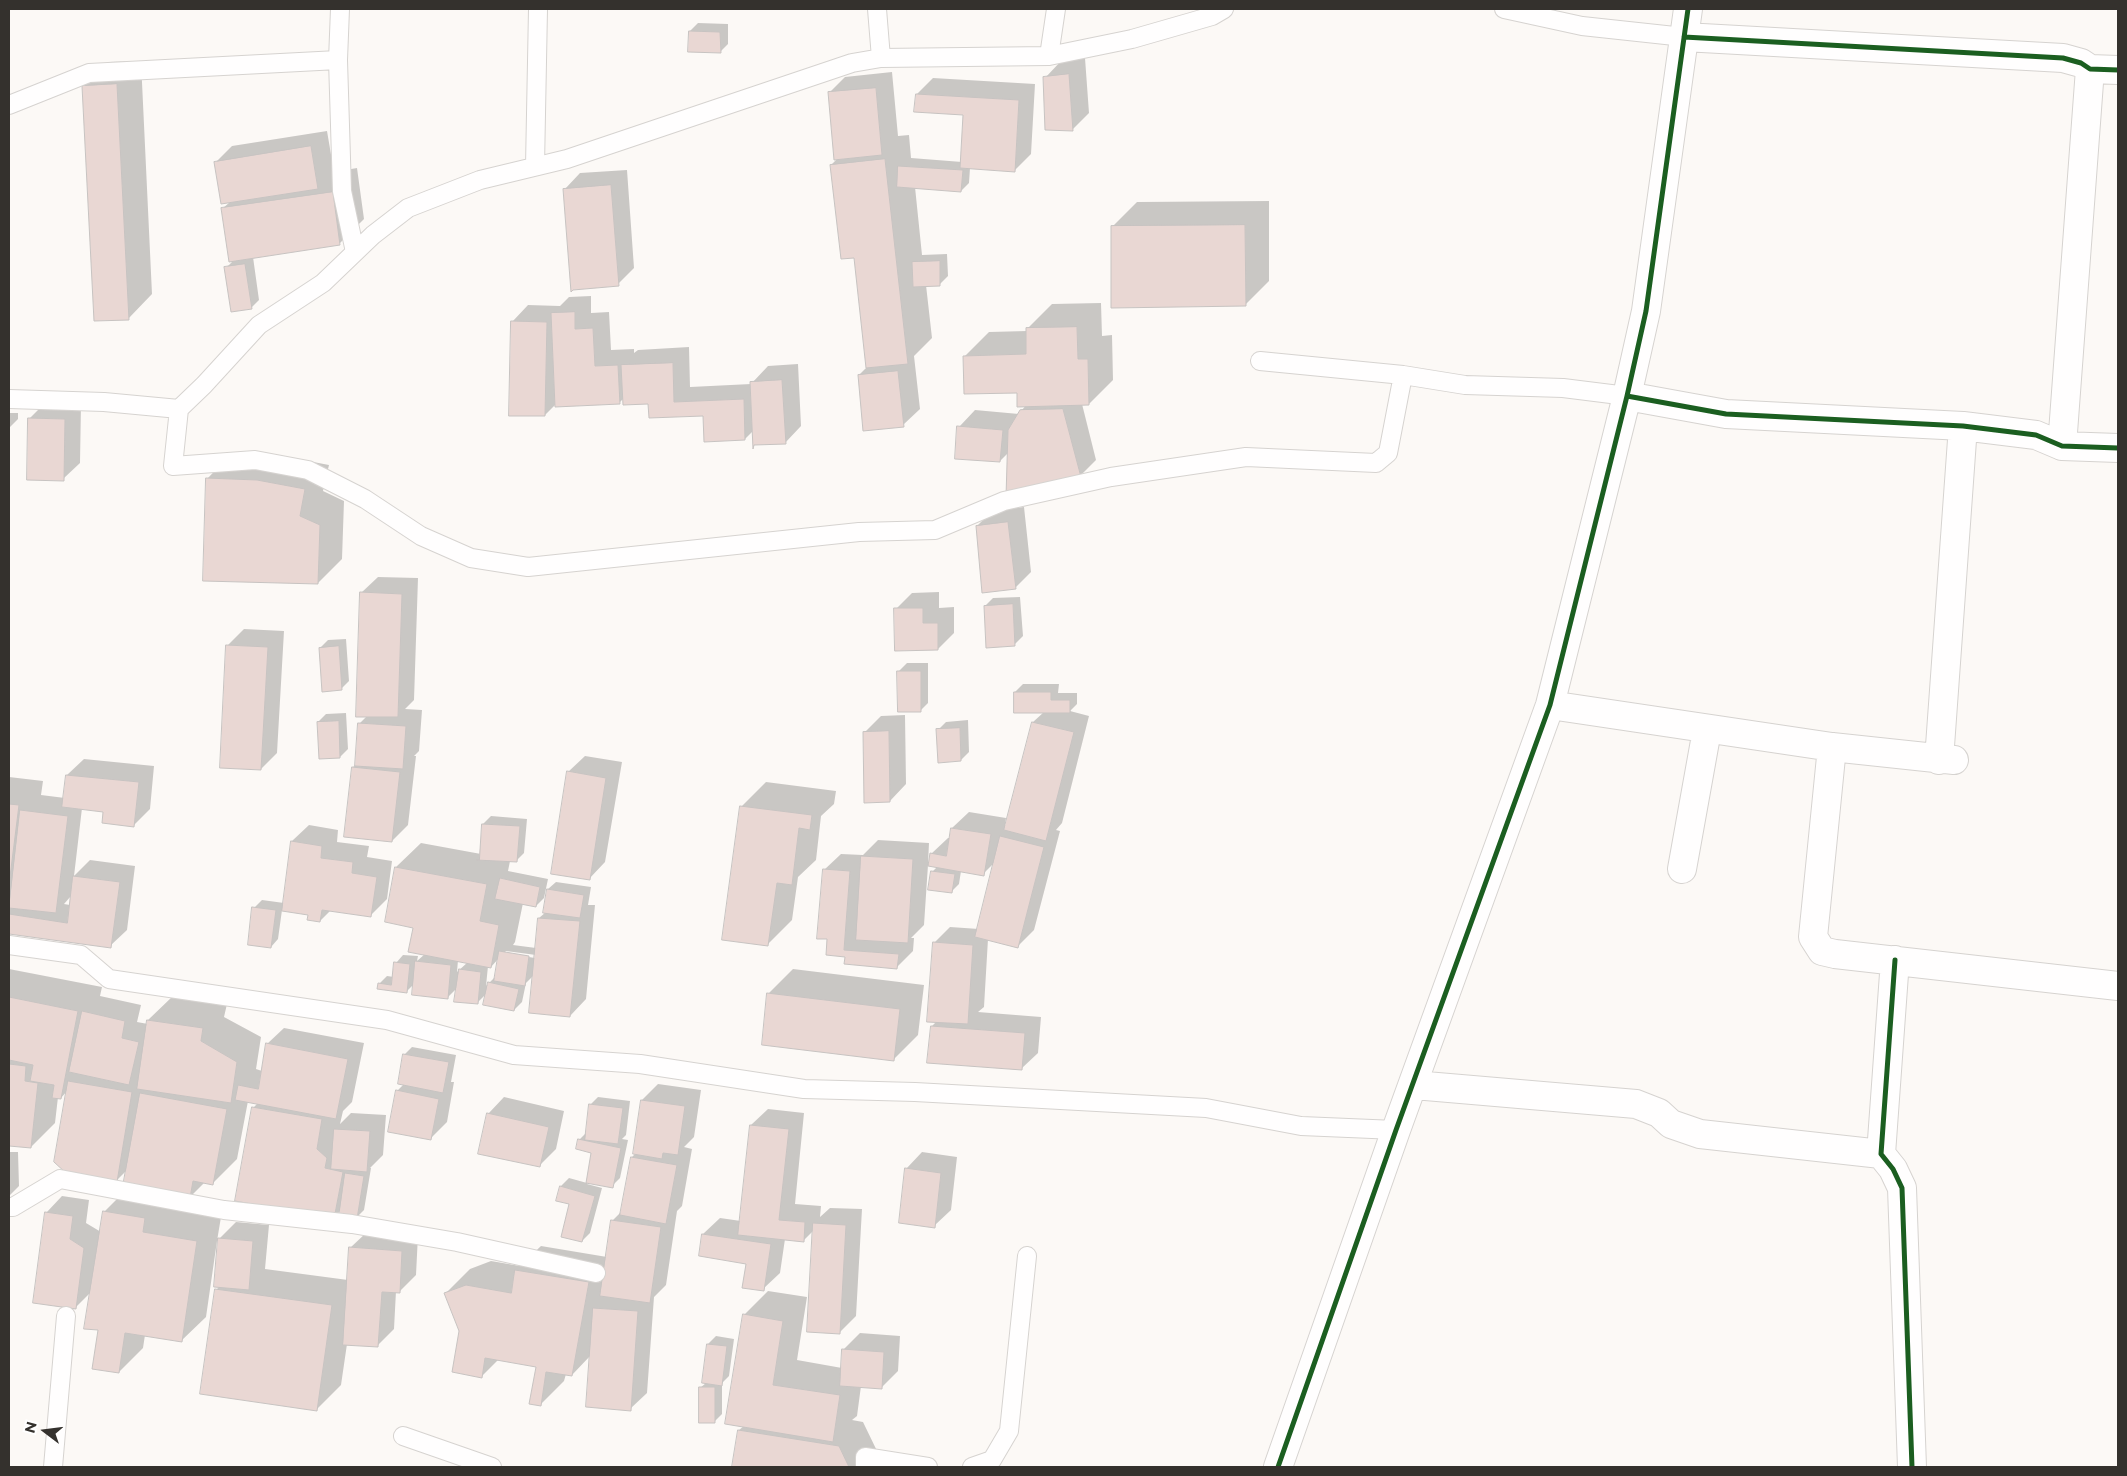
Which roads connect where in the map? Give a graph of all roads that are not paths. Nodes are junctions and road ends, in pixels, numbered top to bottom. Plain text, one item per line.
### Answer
1 (340, 9) edge
2 (538, 9) edge
3 (877, 9) edge
4 (1056, 9) edge
5 (1224, 9) edge
6 (1504, 9) edge
7 (1688, 9) edge
8 (1684, 37) junction
9 (1048, 56) junction
10 (881, 58) junction
11 (338, 60) junction
12 (2090, 69) junction
13 (2118, 70) edge
14 (9, 105) edge
15 (535, 166) junction
16 (355, 252) junction
17 (1260, 361) dead end
18 (1403, 375) junction
19 (1627, 396) junction
20 (9, 399) edge
21 (179, 409) junction
22 (1963, 426) junction
23 (2062, 446) junction
24 (2118, 448) edge
25 (1550, 705) junction
26 (1707, 730) junction
27 (1832, 747) junction
28 (1682, 869) dead end
29 (9, 945) edge
30 (1895, 960) junction
31 (2118, 986) edge
32 (1414, 1084) junction
33 (1396, 1130) junction
34 (1881, 1154) junction
35 (9, 1207) edge
36 (1027, 1256) dead end
37 (596, 1273) dead end
38 (66, 1316) dead end
39 (403, 1436) dead end
40 (53, 1467) edge
41 (492, 1467) edge
42 (865, 1467) edge
43 (928, 1467) edge
44 (972, 1467) edge
45 (1278, 1467) edge
46 (1912, 1467) edge

1 - 11 lane
2 - 15 lane
3 - 10 lane
4 - 9 lane
5 - 9 lane
6 - 8 lane
7 - 8 street
8 - 12 street
8 - 19 street
9 - 10 lane
10 - 15 lane
11 - 14 lane
11 - 16 lane
12 - 13 street
12 - 23 street
15 - 16 lane
16 - 21 lane
17 - 18 lane
18 - 19 lane
18 - 21 lane
19 - 22 street
19 - 25 street
20 - 21 lane
22 - 23 street
22 - 27 street
23 - 24 street
25 - 26 street
25 - 32 street
26 - 27 street
26 - 28 street
27 - 30 street
29 - 33 lane
30 - 31 street
30 - 34 street
32 - 33 street
32 - 34 street
33 - 45 street
34 - 46 street
35 - 37 lane
36 - 44 lane
38 - 40 lane
39 - 41 lane
42 - 43 lane

